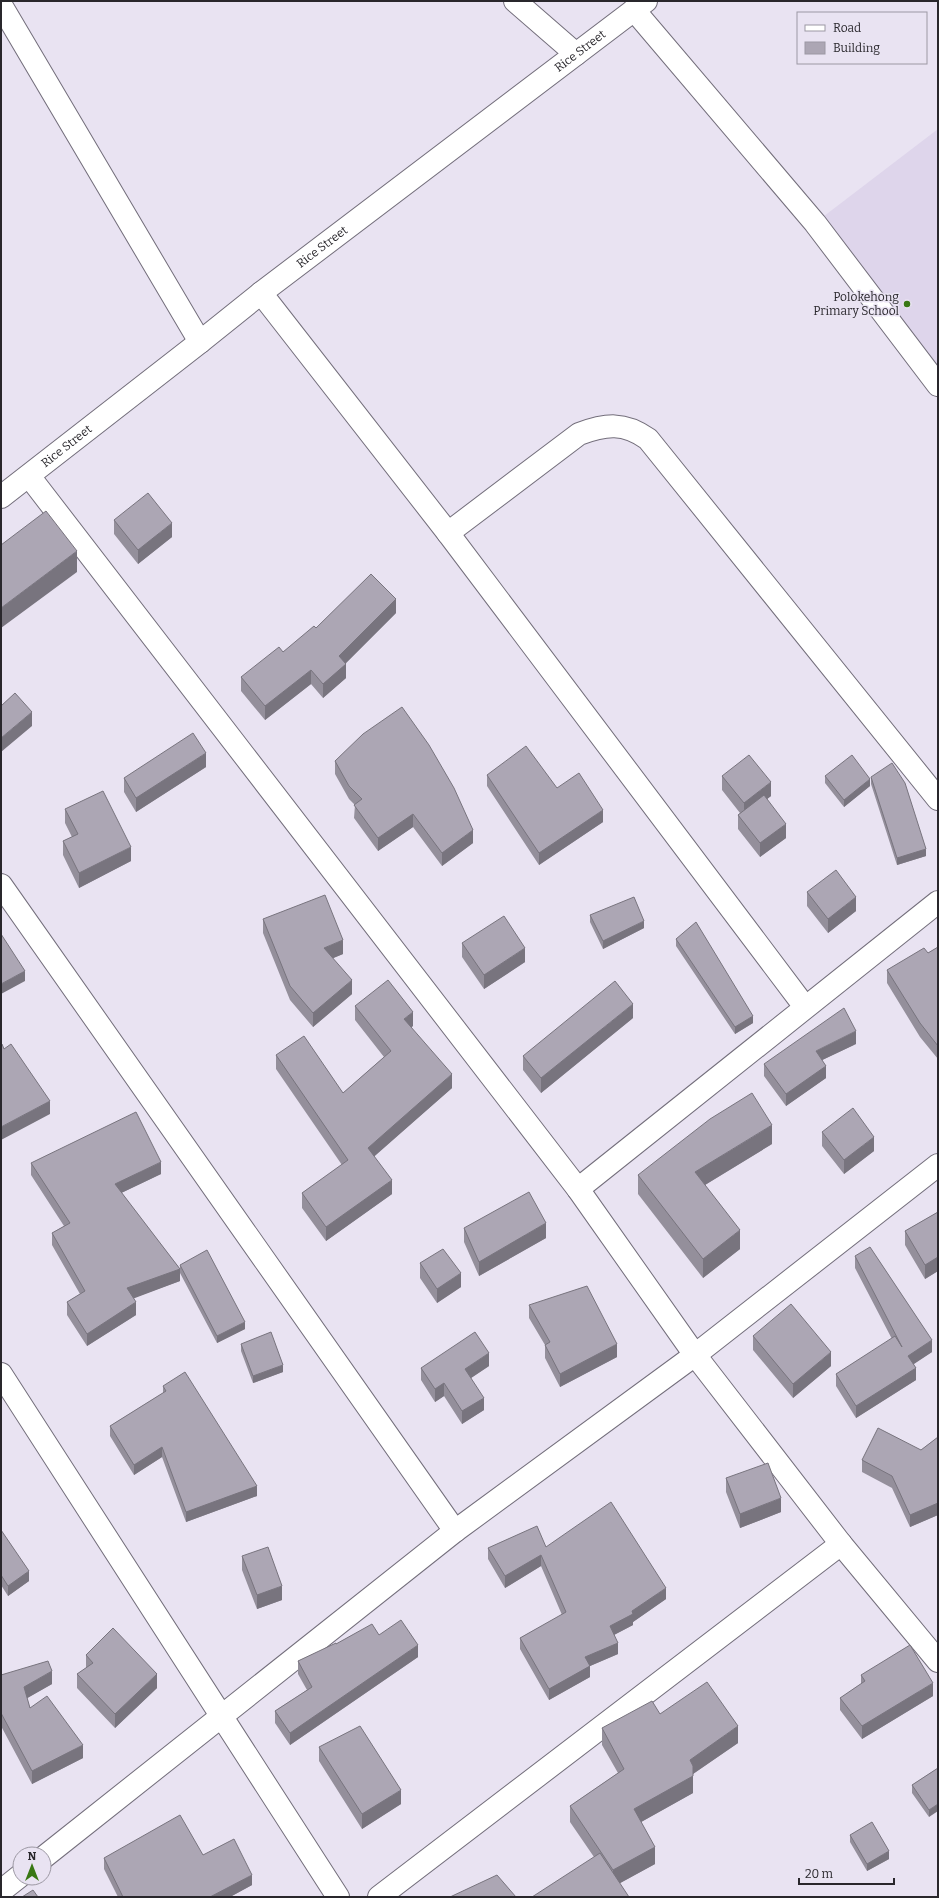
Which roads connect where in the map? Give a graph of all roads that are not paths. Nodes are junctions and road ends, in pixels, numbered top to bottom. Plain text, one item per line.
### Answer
1 (515, 1) edge
2 (1, 5) edge
3 (640, 5) edge
4 (576, 54) junction
5 (261, 293) junction
6 (200, 342) junction
7 (938, 385) edge
8 (29, 476) junction
9 (1, 497) edge
10 (448, 533) junction
11 (938, 799) edge
12 (1, 885) edge
13 (938, 902) edge
14 (805, 1007) junction
15 (936, 1171) edge
16 (578, 1188) junction
17 (695, 1355) junction
18 (1, 1374) edge
19 (455, 1531) junction
20 (841, 1544) junction
21 (938, 1661) edge
22 (223, 1716) junction
23 (52, 1851) edge
24 (12, 1882) edge
25 (1, 1891) edge
26 (338, 1897) edge
27 (379, 1897) edge

1 - 4 street
2 - 6 street
3 - 4 street, Rice Street
3 - 7 street
4 - 5 street, Rice Street
5 - 6 street, Rice Street
5 - 10 street
6 - 8 street, Rice Street
8 - 9 street, Rice Street
8 - 16 street
10 - 11 street
10 - 14 street
12 - 19 street
13 - 14 street
14 - 16 street
15 - 17 street
16 - 17 street
17 - 19 street
17 - 20 street
18 - 22 street
19 - 22 street
20 - 21 street
20 - 27 street
22 - 23 street
22 - 26 street
24 - 25 street

